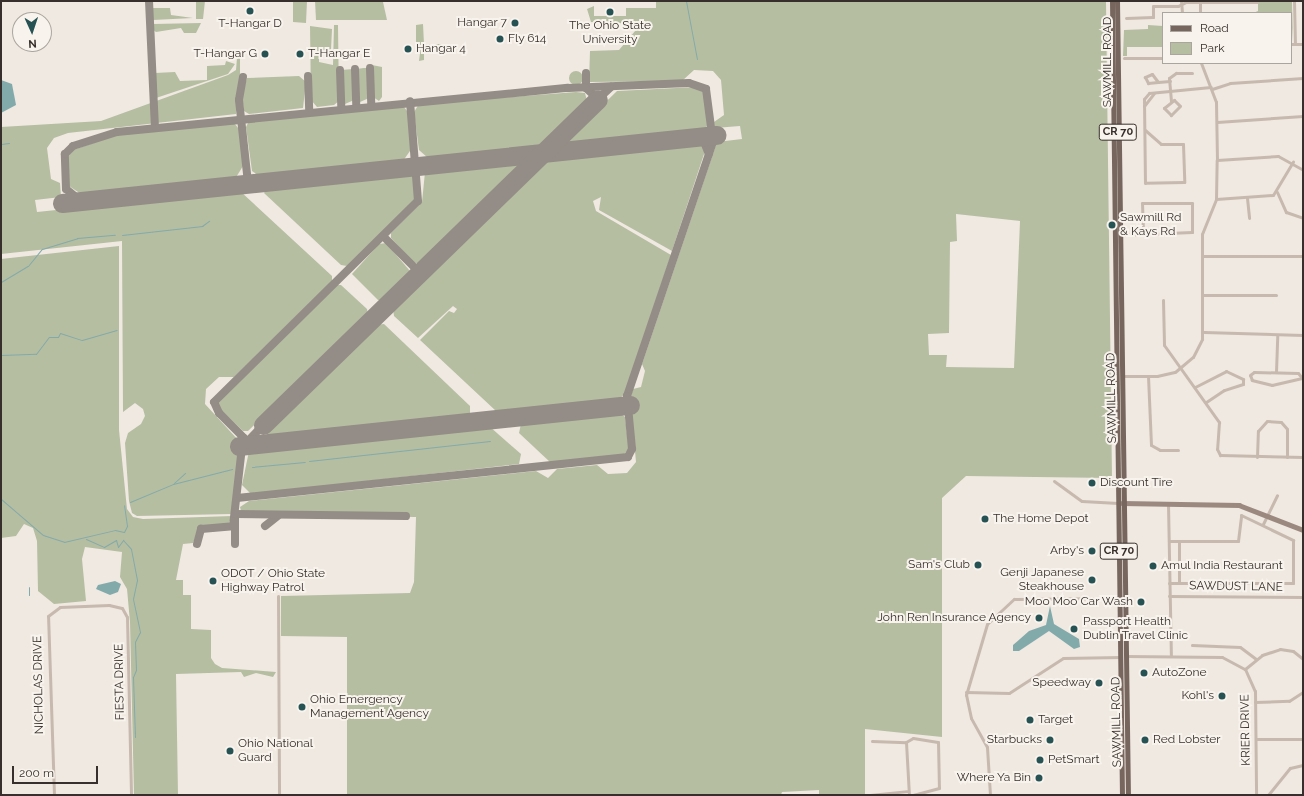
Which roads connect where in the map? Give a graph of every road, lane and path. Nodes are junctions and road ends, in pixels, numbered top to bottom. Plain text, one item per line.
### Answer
1 (1112, 1) edge
2 (1118, 1) edge
3 (1200, 1) edge
4 (1246, 1) edge
5 (1294, 1) edge
6 (1218, 2) edge
7 (1257, 2) edge
8 (1181, 3) edge
9 (1200, 12) edge
10 (1126, 18) dead end
11 (1293, 44) edge
12 (1303, 44) edge
13 (1124, 58) dead end
14 (1162, 58) edge
15 (1201, 64) edge
16 (1192, 72) dead end
17 (1303, 78) edge
18 (1170, 81) junction
19 (1158, 82) dead end
20 (1212, 88) junction
21 (1170, 92) junction
22 (1171, 101) junction
23 (1303, 116) edge
24 (1217, 122) junction
25 (1145, 130) junction
26 (1218, 160) junction
27 (1293, 162) junction
28 (1303, 170) edge
29 (1277, 192) junction
30 (1247, 198) junction
31 (1216, 199) junction
32 (1249, 218) dead end
33 (1303, 218) edge
34 (1143, 232) junction
35 (1117, 235) junction
36 (1203, 256) junction
37 (1303, 256) edge
38 (1203, 295) junction
39 (1276, 295) dead end
40 (1163, 300) dead end
41 (1204, 332) junction
42 (1277, 335) junction
43 (1303, 335) edge
44 (1182, 368) junction
45 (1276, 372) junction
46 (1119, 376) junction
47 (1148, 376) junction
48 (1195, 387) junction
49 (1206, 402) junction
50 (1178, 450) dead end
51 (1257, 457) junction
52 (1287, 457) junction
53 (1303, 457) edge
54 (1054, 481) dead end
55 (1277, 495) dead end
56 (1121, 503) junction
57 (1168, 504) junction
58 (1268, 514) junction
59 (1263, 524) junction
60 (1303, 530) edge
61 (1169, 541) junction
62 (1179, 541) junction
63 (1179, 583) junction
64 (1169, 585) junction
65 (278, 596) dead end
66 (1170, 596) junction
67 (1303, 597) edge
68 (1120, 598) junction
69 (85, 606) joint
70 (1192, 645) dead end
71 (1170, 656) junction
72 (1123, 657) junction
73 (1302, 657) edge
74 (1256, 659) junction
75 (1245, 669) junction
76 (966, 692) junction
77 (1303, 692) edge
78 (1255, 702) junction
79 (1256, 739) junction
80 (1303, 739) edge
81 (872, 740) dead end
82 (906, 742) junction
83 (1303, 765) edge
84 (907, 791) junction
85 (54, 795) edge
86 (131, 795) edge
87 (279, 795) edge
88 (870, 795) edge
89 (909, 795) edge
90 (913, 795) edge
91 (990, 795) edge
92 (1122, 795) edge
93 (1128, 795) edge
94 (1256, 795) edge
95 (1268, 795) edge

1 - 35 main road, SAWMILL ROAD / CR 70
2 - 35 main road, SAWMILL ROAD / CR 70
3 - 6 street
3 - 8 street
3 - 9 street
4 - 6 street
4 - 7 street
5 - 11 street
8 - 10 street
11 - 12 street
13 - 14 street
15 - 20 street
16 - 18 street
17 - 20 street
18 - 19 street
18 - 21 street
20 - 21 street
20 - 24 street
21 - 22 street
21 - 25 street
22 - 22 street
23 - 24 street
24 - 26 street
25 - 25 street
26 - 27 street
26 - 31 street
27 - 28 street
27 - 29 street
29 - 30 street
29 - 33 street
30 - 31 street
30 - 32 street
31 - 36 street
34 - 34 street
34 - 35 street
35 - 46 main road, SAWMILL ROAD / CR 70
36 - 37 street
36 - 38 street
38 - 39 street
38 - 41 street
40 - 44 street
41 - 42 street
41 - 44 street
42 - 43 street
42 - 45 street
44 - 47 street
44 - 48 street
45 - 45 street
46 - 47 street
46 - 56 main road, SAWMILL ROAD / CR 70
47 - 50 street
48 - 49 street
48 - 49 street
49 - 51 street
51 - 52 street
51 - 52 street
52 - 53 street
54 - 56 street
55 - 58 street
56 - 57 street
56 - 68 main road, SAWMILL ROAD / CR 70
56 - 72 main road, SAWMILL ROAD / CR 70
57 - 58 street
57 - 61 street
58 - 59 street
58 - 60 street
59 - 62 street
59 - 63 street
61 - 62 street
61 - 64 street
62 - 63 street
63 - 64 street
64 - 66 street
65 - 87 street
66 - 67 street, SAWDUST LANE
66 - 71 street
68 - 72 main road, SAWMILL ROAD / CR 70
68 - 76 street
69 - 85 street, NICHOLAS DRIVE
69 - 86 street, FIESTA DRIVE
70 - 74 street
71 - 72 street
71 - 75 street
72 - 76 street
72 - 92 main road, SAWMILL ROAD / CR 70
72 - 93 main road, SAWMILL ROAD / CR 70
73 - 74 street
74 - 75 street
75 - 78 street, KRIER DRIVE
76 - 91 street
77 - 78 street
78 - 79 street, KRIER DRIVE
79 - 80 street
79 - 94 street, KRIER DRIVE
81 - 82 street
82 - 84 street
82 - 90 street
83 - 95 street
84 - 88 street
84 - 89 street

